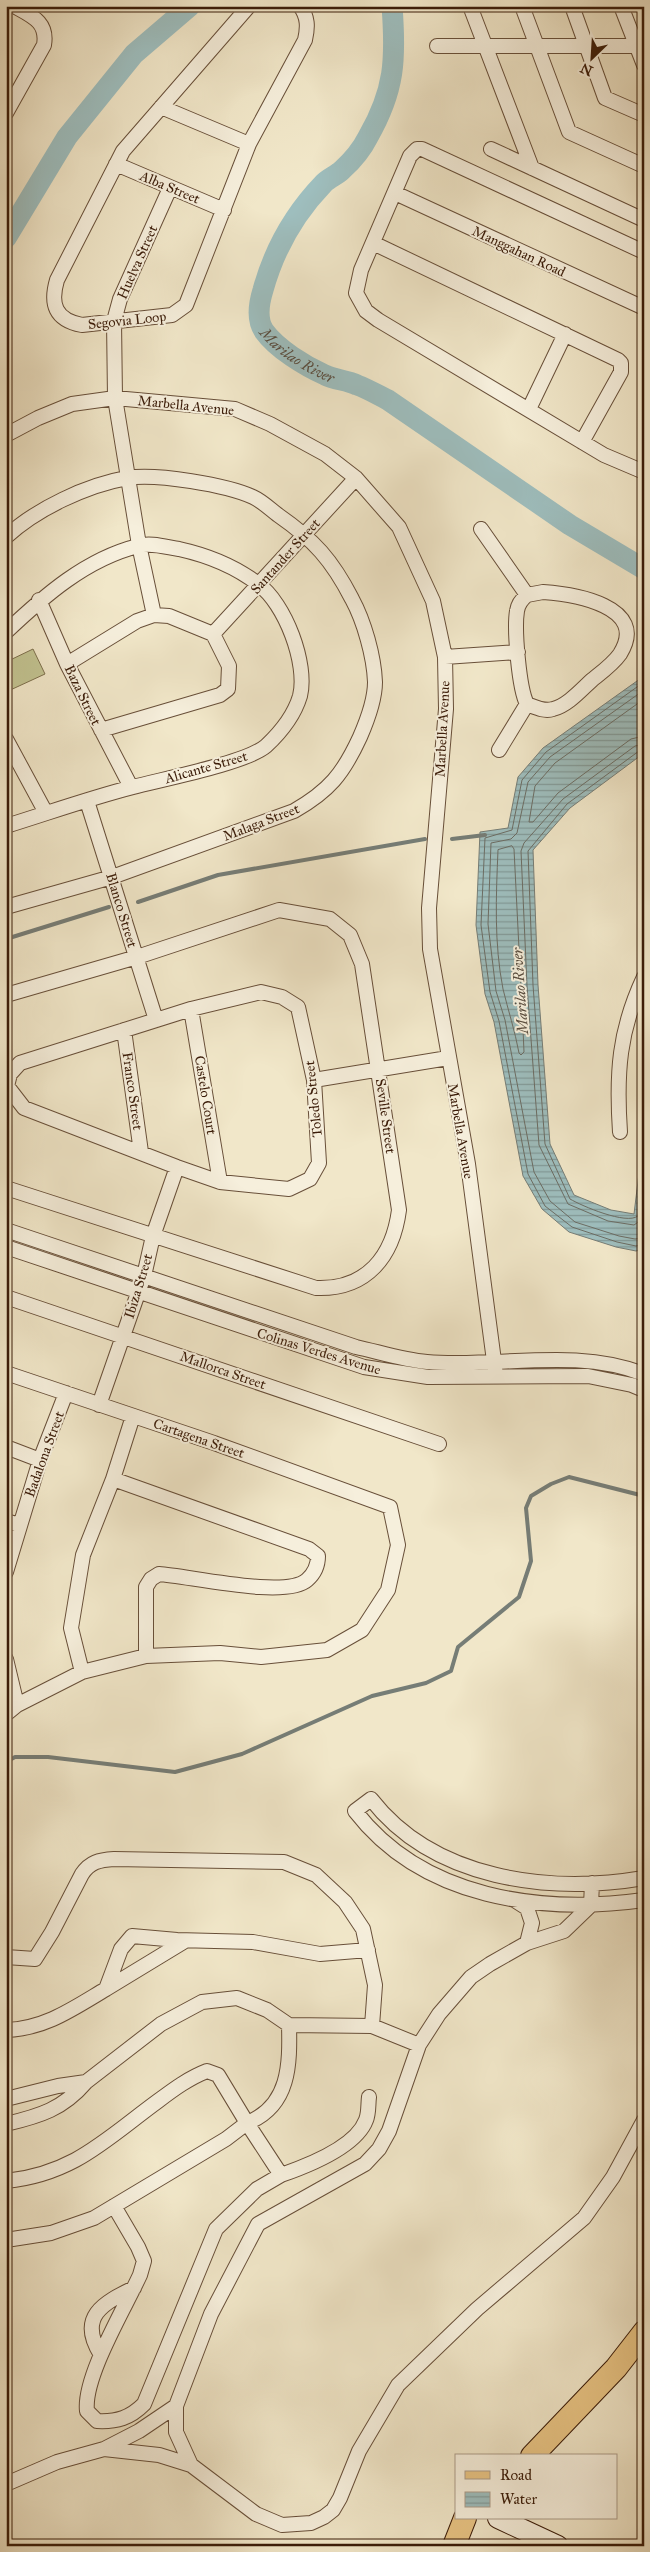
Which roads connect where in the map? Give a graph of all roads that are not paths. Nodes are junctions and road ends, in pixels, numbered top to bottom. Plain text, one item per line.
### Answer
1 (14, 6) edge
2 (300, 6) edge
3 (470, 6) edge
4 (522, 6) edge
5 (572, 6) edge
6 (620, 6) edge
7 (248, 7) edge
8 (437, 46) dead end
9 (486, 46) junction
10 (537, 46) junction
11 (586, 46) junction
12 (640, 46) edge
13 (644, 65) edge
14 (160, 106) junction
15 (6, 113) edge
16 (644, 115) edge
17 (249, 144) junction
18 (491, 149) dead end
19 (116, 164) junction
20 (644, 166) edge
21 (532, 168) junction
22 (170, 188) junction
23 (395, 193) junction
24 (224, 210) junction
25 (644, 220) edge
26 (373, 243) junction
27 (644, 252) edge
28 (644, 308) edge
29 (114, 321) junction
30 (565, 334) junction
31 (115, 398) junction
32 (529, 409) junction
33 (6, 435) edge
34 (582, 442) junction
35 (644, 472) edge
36 (128, 478) junction
37 (356, 478) junction
38 (481, 529) dead end
39 (306, 534) junction
40 (6, 537) edge
41 (139, 545) junction
42 (260, 585) junction
43 (527, 595) junction
44 (39, 600) junction
45 (154, 615) junction
46 (6, 632) edge
47 (213, 634) junction
48 (518, 652) junction
49 (445, 658) junction
50 (68, 664) junction
51 (527, 704) junction
52 (101, 730) junction
53 (6, 740) edge
54 (499, 750) dead end
55 (131, 787) junction
56 (87, 801) junction
57 (46, 813) junction
58 (6, 826) edge
59 (112, 877) junction
60 (6, 907) edge
61 (137, 957) junction
62 (644, 976) edge
63 (6, 995) edge
64 (191, 1009) junction
65 (156, 1020) junction
66 (124, 1030) junction
67 (448, 1058) junction
68 (379, 1070) junction
69 (314, 1080) junction
70 (6, 1086) edge
71 (620, 1132) dead end
72 (141, 1152) junction
73 (176, 1167) junction
74 (220, 1182) junction
75 (6, 1188) edge
76 (6, 1230) edge
77 (154, 1236) junction
78 (6, 1247) edge
79 (144, 1276) junction
80 (138, 1291) junction
81 (6, 1297) edge
82 (122, 1336) junction
83 (569, 1360) junction
84 (494, 1361) junction
85 (6, 1373) edge
86 (644, 1374) edge
87 (569, 1375) junction
88 (496, 1376) junction
89 (644, 1390) edge
90 (66, 1393) junction
91 (100, 1404) junction
92 (133, 1416) junction
93 (439, 1444) dead end
94 (6, 1448) edge
95 (40, 1460) junction
96 (113, 1479) junction
97 (13, 1523) edge
98 (6, 1572) edge
99 (146, 1656) junction
100 (6, 1659) edge
101 (82, 1672) junction
102 (12, 1709) edge
103 (644, 1878) edge
104 (592, 1883) junction
105 (516, 1900) junction
106 (644, 1900) edge
107 (591, 1905) junction
108 (185, 1941) junction
109 (527, 1943) junction
110 (368, 1950) junction
111 (6, 1957) edge
112 (106, 1990) junction
113 (289, 2025) junction
114 (372, 2026) junction
115 (6, 2030) edge
116 (419, 2045) junction
117 (86, 2082) junction
118 (369, 2097) dead end
119 (6, 2099) edge
120 (644, 2120) edge
121 (247, 2123) junction
122 (6, 2124) edge
123 (281, 2175) junction
124 (6, 2181) edge
125 (114, 2206) junction
126 (6, 2240) edge
127 (134, 2288) junction
128 (644, 2332) edge
129 (101, 2355) junction
130 (176, 2406) junction
131 (104, 2449) junction
132 (534, 2454) edge
133 (191, 2465) junction
134 (6, 2484) edge
135 (464, 2520) edge
136 (502, 2520) edge
137 (454, 2546) edge
138 (558, 2546) edge

1 - 15 street
2 - 17 street, Segovia Loop
3 - 9 street
4 - 10 street
5 - 11 street
6 - 12 street
7 - 14 street, Segovia Loop
8 - 9 street
9 - 10 street
9 - 21 street
10 - 11 street
10 - 20 street
11 - 12 street
11 - 16 street
12 - 13 street
14 - 17 street
14 - 19 street, Segovia Loop
17 - 24 street, Segovia Loop
18 - 21 street
19 - 22 street, Alba Street
19 - 29 street, Segovia Loop
21 - 25 street
22 - 24 street, Alba Street
22 - 29 street, Huelva Street
23 - 26 street
23 - 27 street
23 - 28 street, Manggahan Road
24 - 29 street, Segovia Loop
26 - 30 street
26 - 32 street
29 - 31 street, Huelva Street
30 - 32 street
30 - 34 street
31 - 33 street, Marbella Avenue
31 - 36 street, Huelva Street
31 - 37 street, Marbella Avenue
32 - 34 street
34 - 35 street
36 - 39 street, Malaga Street
36 - 40 street, Malaga Street
36 - 41 street, Huelva Street
37 - 39 street, Santander Street
37 - 49 street, Marbella Avenue
38 - 43 street
39 - 42 street, Santander Street
39 - 59 street, Malaga Street
41 - 42 street, Alicante Street
41 - 44 street, Alicante Street
41 - 45 street, Huelva Street
42 - 47 street, Santander Street
42 - 55 street, Alicante Street
43 - 48 street
43 - 51 street
44 - 46 street, Alicante Street
44 - 50 street, Baza Street
45 - 47 street
45 - 50 street
47 - 52 street
48 - 49 street
48 - 51 street
49 - 67 street, Marbella Avenue
50 - 52 street, Baza Street
51 - 54 street
52 - 55 street, Baza Street
53 - 57 street
55 - 56 street, Alicante Street
56 - 57 street, Alicante Street
56 - 59 street, Blanco Street
57 - 58 street, Alicante Street
59 - 60 street, Malaga Street
59 - 61 street, Blanco Street
61 - 63 street, Seville Street
61 - 65 street, Blanco Street
61 - 68 street, Seville Street
62 - 71 street
64 - 65 street, Toledo Street
64 - 69 street, Toledo Street
64 - 74 street, Castelo Court
65 - 66 street, Toledo Street
66 - 70 street, Toledo Street
66 - 72 street, Franco Street
67 - 68 street
67 - 84 street, Marbella Avenue
68 - 69 street
68 - 77 street, Seville Street
69 - 74 street, Toledo Street
70 - 72 street, Toledo Street
72 - 73 street, Toledo Street
73 - 74 street, Toledo Street
73 - 77 street, Ibiza Street
75 - 77 street, Seville Street
76 - 79 street, Colinas Verdes Avenue
77 - 79 street, Ibiza Street
78 - 80 street, Colinas Verdes Avenue
79 - 80 street, Ibiza Street
79 - 84 street, Colinas Verdes Avenue
80 - 82 street, Ibiza Street
80 - 88 street, Colinas Verdes Avenue
81 - 82 street, Mallorca Street
82 - 91 street, Ibiza Street
82 - 93 street, Mallorca Street
83 - 84 street, Colinas Verdes Avenue
83 - 86 street, Colinas Verdes Avenue
83 - 87 street
84 - 88 street, Marbella Avenue
85 - 90 street, Cartagena Street
87 - 88 street, Colinas Verdes Avenue
87 - 89 street, Colinas Verdes Avenue
90 - 91 street, Cartagena Street
90 - 95 street, Badalona Street
91 - 92 street, Cartagena Street
92 - 96 street
92 - 99 street, Cartagena Street
94 - 95 street
95 - 97 street, Badalona Street
96 - 99 street
96 - 101 street
97 - 98 street, Badalona Street
99 - 101 street
100 - 102 street
101 - 102 street
103 - 104 street
104 - 105 street
104 - 107 street
105 - 107 street
105 - 109 street
106 - 107 street
107 - 109 street
108 - 110 street
108 - 112 street
108 - 112 street
109 - 116 street
110 - 111 street
110 - 114 street
112 - 115 street
113 - 114 street
113 - 117 street
113 - 121 street
114 - 116 street
116 - 130 street
117 - 119 street
117 - 122 street
118 - 123 street
120 - 133 street
121 - 123 street
121 - 124 street
121 - 125 street
123 - 129 street
125 - 126 street
125 - 127 street
127 - 129 street
127 - 129 street
128 - 132 main road
130 - 131 street
130 - 133 street
131 - 133 street
131 - 134 street
135 - 137 main road
136 - 138 street

